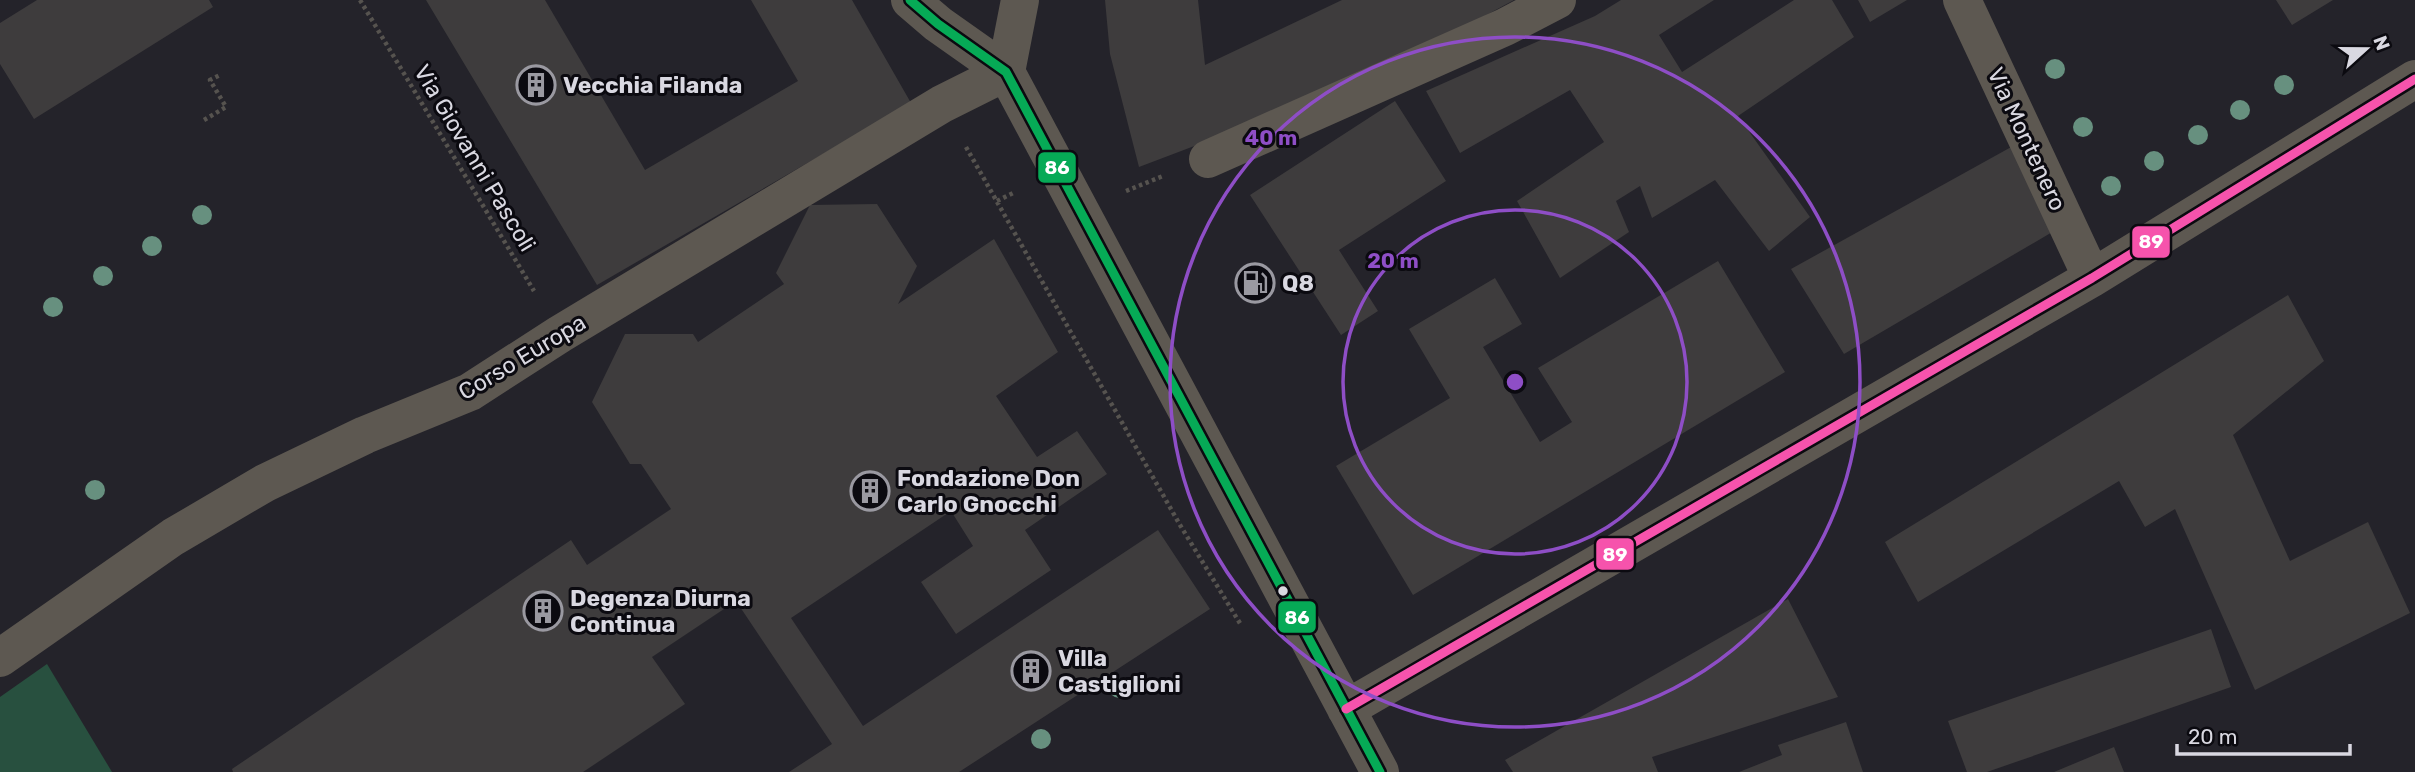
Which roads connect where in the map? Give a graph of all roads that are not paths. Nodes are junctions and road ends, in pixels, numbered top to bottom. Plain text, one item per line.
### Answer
1 (911, 0) edge
2 (1020, 0) edge
3 (1557, 0) edge
4 (1962, 0) edge
5 (1006, 72) junction
6 (2415, 79) edge
7 (1208, 159) road end
8 (2092, 278) junction
9 (0, 658) edge
10 (1346, 709) junction
11 (1380, 772) edge

1 - 5 street
2 - 5 street
3 - 7 street
4 - 8 street, Via Montenero
5 - 9 street, Corso Europa
5 - 10 street
6 - 8 street
8 - 10 street
10 - 11 street

